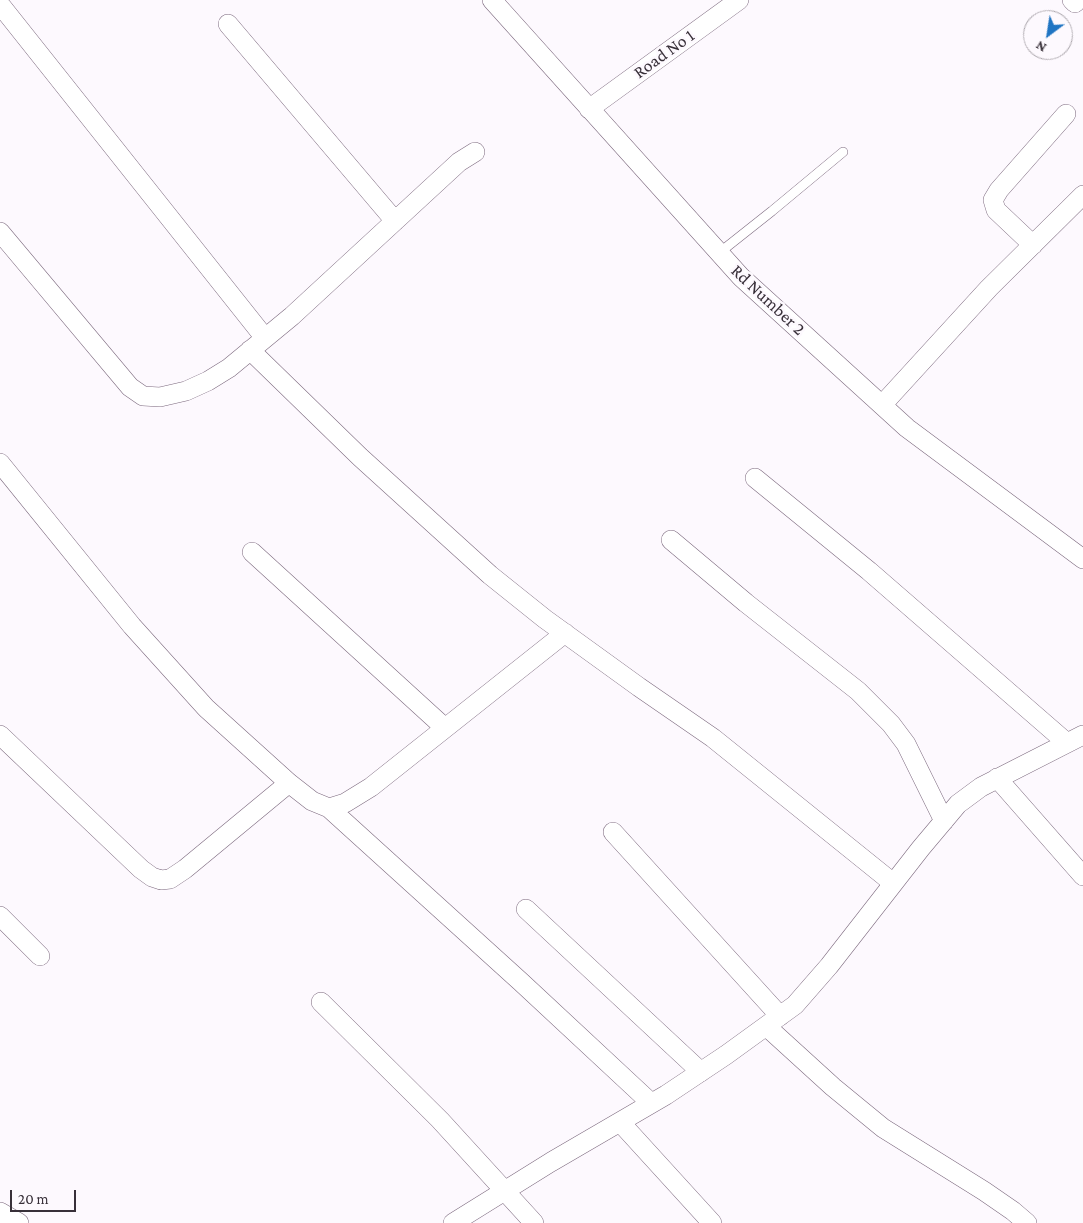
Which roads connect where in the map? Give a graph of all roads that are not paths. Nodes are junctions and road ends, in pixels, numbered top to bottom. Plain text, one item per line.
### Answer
1 (492, 0) edge
2 (739, 0) edge
3 (6, 5) edge
4 (228, 24) dead end
5 (589, 109) junction
6 (1066, 114) dead end
7 (475, 152) dead end
8 (843, 152) dead end
9 (1083, 196) edge
10 (395, 221) junction
11 (0, 232) edge
12 (1033, 245) junction
13 (719, 253) junction
14 (265, 338) junction
15 (250, 350) junction
16 (882, 405) junction
17 (0, 463) edge
18 (755, 478) dead end
19 (672, 540) dead end
20 (252, 552) dead end
21 (1083, 559) edge
22 (565, 633) junction
23 (446, 728) junction
24 (0, 735) edge
25 (1075, 739) edge
26 (997, 778) junction
27 (289, 783) junction
28 (329, 808) junction
29 (944, 821) junction
30 (613, 832) dead end
31 (1083, 876) edge
32 (894, 883) junction
33 (526, 909) dead end
34 (0, 916) edge
35 (40, 956) dead end
36 (321, 1002) dead end
37 (773, 1021) junction
38 (701, 1072) junction
39 (651, 1104) junction
40 (620, 1122) junction
41 (506, 1192) junction
42 (0, 1212) edge
43 (19, 1223) edge
44 (453, 1223) edge
45 (534, 1223) edge
46 (712, 1223) edge
47 (1027, 1223) edge

1 - 5 street, Rd Number 2
2 - 5 street, Road No 1
3 - 14 street
4 - 10 street
5 - 13 street, Rd Number 2
6 - 12 street
7 - 10 street
8 - 13 lane
9 - 12 street
10 - 14 street
11 - 15 street
12 - 16 street
13 - 16 street, Rd Number 2
14 - 15 street
15 - 22 street
16 - 21 street, Rd Number 2
17 - 27 street
18 - 25 street
19 - 29 street
20 - 23 street
22 - 23 street
22 - 32 street
23 - 28 street
24 - 27 street
25 - 26 street
26 - 29 street
26 - 31 street
27 - 28 street
28 - 39 street
29 - 32 street
30 - 37 street
32 - 37 street
33 - 38 street
34 - 35 street
36 - 41 street
37 - 38 street
37 - 47 street
38 - 39 street
39 - 40 street
40 - 41 street
40 - 46 street
41 - 44 street
41 - 45 street
42 - 43 street

